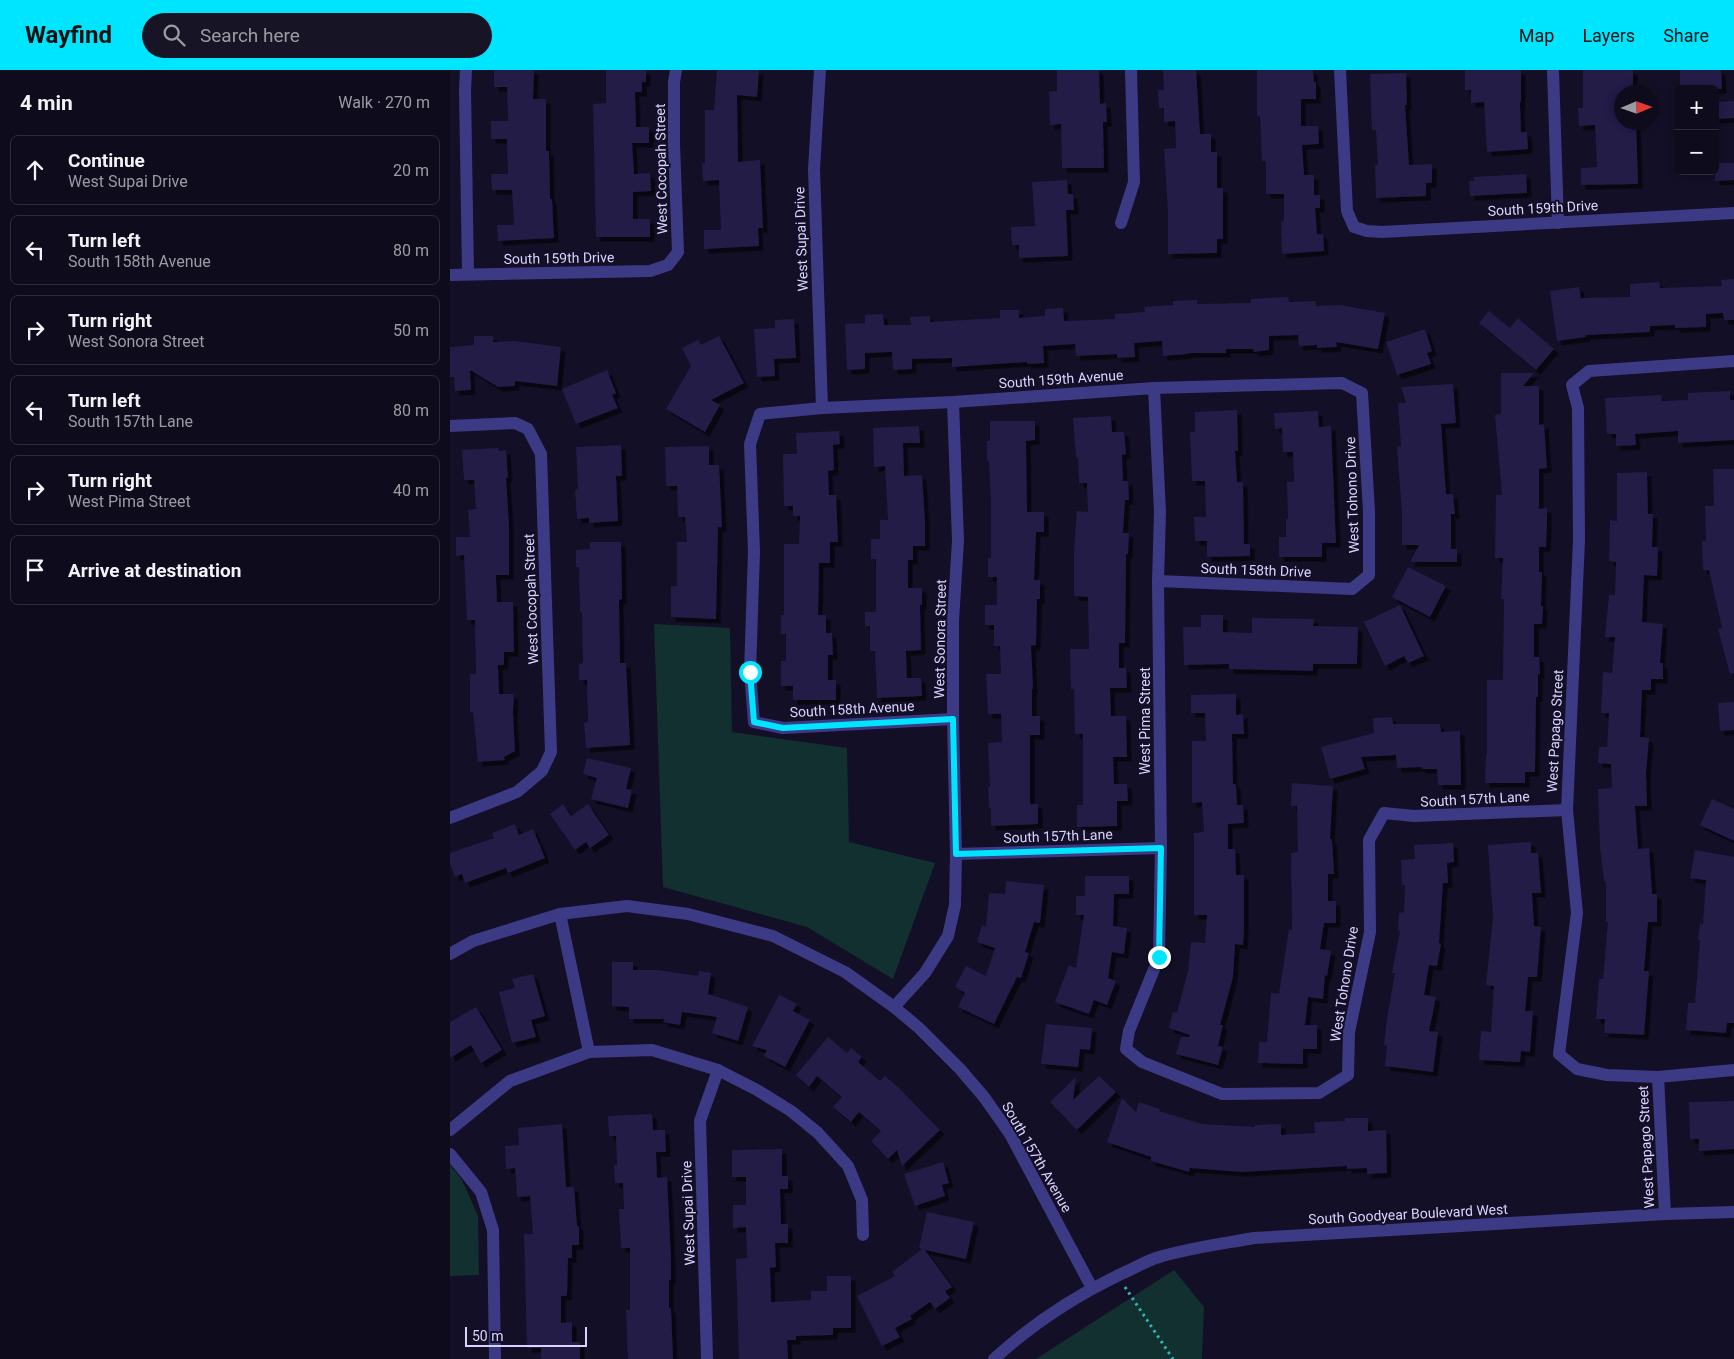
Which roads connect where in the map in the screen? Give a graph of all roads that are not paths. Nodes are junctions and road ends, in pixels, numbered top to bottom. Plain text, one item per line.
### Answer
1 (466, 70) edge
2 (676, 70) edge
3 (820, 70) edge
4 (1131, 70) edge
5 (1340, 70) edge
6 (1553, 70) edge
7 (1734, 213) edge
8 (1121, 223) dead end
9 (1558, 223) junction
10 (668, 265) joint
11 (468, 274) junction
12 (450, 275) edge
13 (1734, 361) edge
14 (1154, 388) junction
15 (1362, 393) joint
16 (954, 402) junction
17 (822, 408) junction
18 (450, 426) edge
19 (1158, 581) junction
20 (1352, 589) joint
21 (953, 719) junction
22 (754, 722) joint
23 (1567, 810) junction
24 (1384, 813) joint
25 (450, 818) edge
26 (1161, 848) junction
27 (956, 854) junction
28 (560, 914) junction
29 (450, 954) edge
30 (894, 1007) junction
31 (1126, 1049) joint
32 (589, 1052) junction
33 (718, 1070) junction
34 (1734, 1070) edge
35 (1658, 1077) junction
36 (450, 1130) edge
37 (450, 1154) edge
38 (1734, 1212) edge
39 (1665, 1214) junction
40 (863, 1235) dead end
41 (1092, 1288) junction
42 (495, 1359) edge
43 (707, 1359) edge
44 (994, 1359) edge

1 - 11 street
2 - 10 street, West Cocopah Street
3 - 17 street, West Supai Drive
4 - 8 street
5 - 9 street, South 159th Drive
6 - 9 street
7 - 9 street, South 159th Drive
10 - 11 street, South 159th Drive
11 - 12 street, South 159th Drive
13 - 23 street, West Papago Street
14 - 15 street, South 159th Avenue
14 - 16 street, South 159th Avenue
14 - 19 street, West Pima Street
15 - 20 street, West Tohono Drive
16 - 17 street, South 159th Avenue
16 - 21 street, West Sonora Street
17 - 22 street, South 159th Avenue
18 - 25 street, West Cocopah Street
19 - 20 street, South 158th Drive
19 - 26 street, West Pima Street
21 - 22 street, South 158th Avenue
21 - 27 street, West Sonora Street
23 - 24 street, South 157th Lane
23 - 35 street, West Papago Street
24 - 31 street, West Tohono Drive
26 - 27 street, South 157th Lane
26 - 31 street, West Pima Street
27 - 30 street, West Sonora Street
28 - 29 street, South 157th Avenue
28 - 30 street, South 157th Avenue
28 - 32 street
30 - 41 street, South 157th Avenue
32 - 33 street
32 - 36 street
33 - 40 street
33 - 43 street, West Supai Drive
34 - 35 street
35 - 39 street, West Papago Street
37 - 42 street
38 - 39 street, South Goodyear Boulevard West
39 - 41 street, South Goodyear Boulevard West
41 - 44 street, South Goodyear Boulevard West

